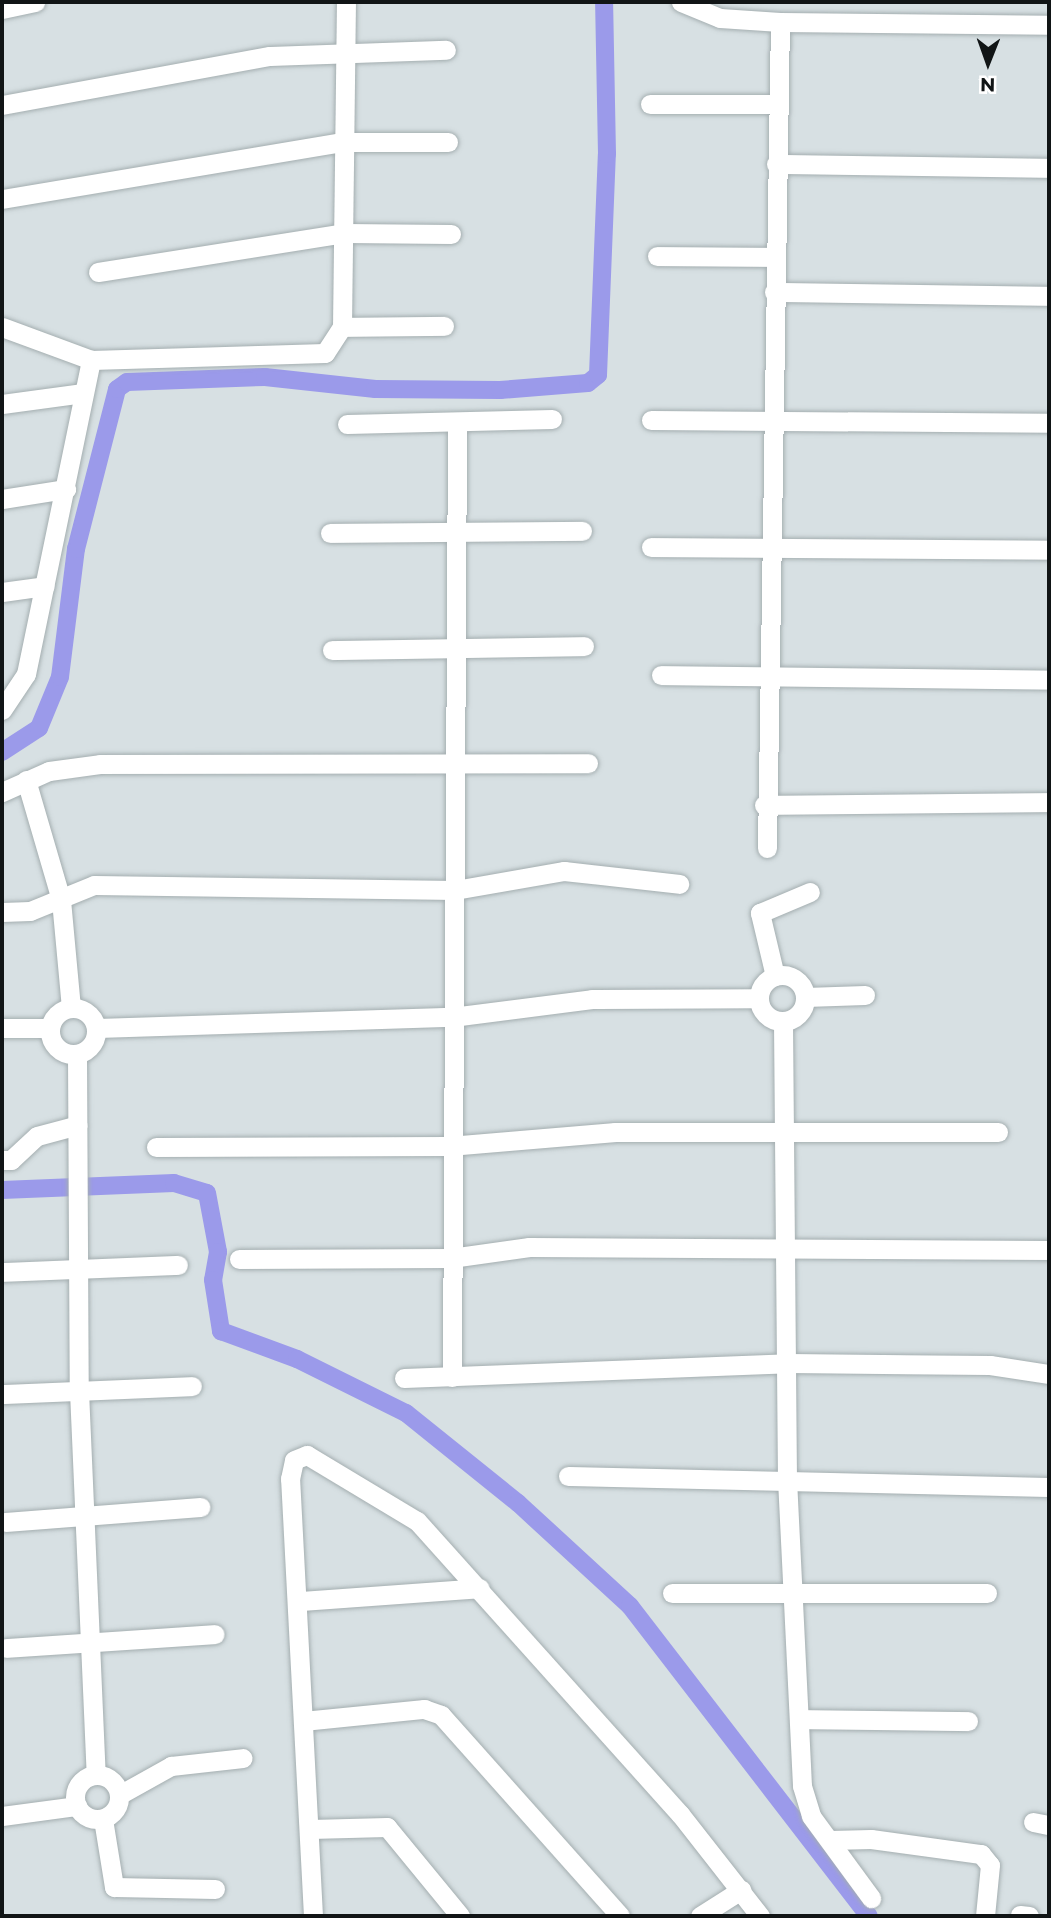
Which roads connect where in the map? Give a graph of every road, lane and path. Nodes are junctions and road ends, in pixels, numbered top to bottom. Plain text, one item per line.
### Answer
1 (35, 2) edge
2 (346, 2) edge
3 (681, 2) edge
4 (2, 9) edge
5 (780, 22) junction
6 (1049, 25) edge
7 (345, 50) junction
8 (446, 50) dead end
9 (650, 104) dead end
10 (777, 104) junction
11 (2, 105) edge
12 (344, 142) junction
13 (448, 142) dead end
14 (776, 164) junction
15 (1049, 168) edge
16 (2, 199) edge
17 (344, 233) junction
18 (451, 234) dead end
19 (657, 256) dead end
20 (775, 257) junction
21 (98, 272) dead end
22 (775, 292) junction
23 (1049, 296) edge
24 (444, 326) dead end
25 (2, 327) edge
26 (342, 327) junction
27 (91, 360) junction
28 (83, 393) junction
29 (2, 404) edge
30 (552, 419) dead end
31 (651, 420) dead end
32 (457, 422) junction
33 (773, 422) junction
34 (1049, 423) edge
35 (346, 424) dead end
36 (66, 488) junction
37 (2, 499) edge
38 (582, 531) dead end
39 (330, 533) dead end
40 (457, 533) junction
41 (652, 547) dead end
42 (771, 550) junction
43 (1049, 550) edge
44 (45, 586) junction
45 (2, 593) edge
46 (584, 646) dead end
47 (456, 648) junction
48 (332, 650) dead end
49 (661, 675) dead end
50 (769, 678) junction
51 (1049, 680) edge
52 (10, 691) edge
53 (2, 710) edge
54 (588, 763) dead end
55 (457, 766) junction
56 (26, 780) junction
57 (2, 792) edge
58 (1049, 802) edge
59 (764, 805) junction
60 (767, 848) dead end
61 (679, 884) dead end
62 (454, 890) junction
63 (810, 892) dead end
64 (61, 900) junction
65 (2, 912) edge
66 (775, 976) junction
67 (865, 995) dead end
68 (805, 997) junction
69 (758, 998) junction
70 (71, 1007) junction
71 (452, 1017) junction
72 (783, 1022) junction
73 (2, 1028) edge
74 (50, 1028) junction
75 (97, 1028) junction
76 (77, 1056) junction
77 (78, 1125) junction
78 (787, 1130) junction
79 (998, 1132) dead end
80 (449, 1146) junction
81 (156, 1147) dead end
82 (2, 1160) edge
83 (786, 1249) junction
84 (1049, 1250) edge
85 (451, 1258) junction
86 (239, 1259) dead end
87 (178, 1265) dead end
88 (79, 1268) junction
89 (2, 1272) edge
90 (788, 1363) junction
91 (1049, 1374) edge
92 (452, 1377) junction
93 (404, 1378) dead end
94 (192, 1386) dead end
95 (79, 1391) junction
96 (2, 1394) edge
97 (568, 1476) dead end
98 (787, 1479) junction
99 (1049, 1487) edge
100 (200, 1507) dead end
101 (83, 1515) junction
102 (5, 1522) dead end
103 (481, 1588) junction
104 (792, 1592) junction
105 (672, 1593) dead end
106 (987, 1593) dead end
107 (300, 1601) junction
108 (215, 1634) dead end
109 (90, 1642) junction
110 (6, 1648) dead end
111 (801, 1719) junction
112 (303, 1721) junction
113 (968, 1721) dead end
114 (243, 1758) dead end
115 (96, 1774) junction
116 (119, 1795) junction
117 (77, 1806) junction
118 (2, 1815) edge
119 (103, 1819) junction
120 (310, 1829) junction
121 (830, 1840) junction
122 (215, 1889) dead end
123 (741, 1891) junction
124 (871, 1898) dead end
125 (313, 1916) edge
126 (460, 1916) edge
127 (620, 1916) edge
128 (701, 1916) edge
129 (760, 1916) edge
130 (985, 1916) edge

1 - 4 street
2 - 7 street
3 - 5 street
5 - 6 street
5 - 10 street
7 - 8 street
7 - 11 street
7 - 12 street
9 - 10 street
10 - 14 street
12 - 13 street
12 - 16 street
12 - 17 street
14 - 15 street
14 - 20 street
17 - 18 street
17 - 21 street
17 - 26 street
19 - 20 street
20 - 22 street
22 - 23 street
22 - 33 street
24 - 26 street
25 - 27 street
26 - 27 street
27 - 28 street
28 - 29 street
28 - 36 street
30 - 32 street
31 - 33 street
32 - 35 street
32 - 40 street
33 - 34 street
33 - 42 street
36 - 37 street
36 - 44 street
38 - 40 street
39 - 40 street
40 - 47 street
41 - 42 street
42 - 43 street
42 - 50 street
44 - 45 street
44 - 52 street
46 - 47 street
47 - 48 street
47 - 55 street
49 - 50 street
50 - 51 street
50 - 59 street
52 - 53 street
54 - 55 street
55 - 56 street
55 - 62 street
56 - 57 street
56 - 64 street
58 - 59 street
59 - 60 street
61 - 62 street
62 - 64 street
62 - 71 street
63 - 66 street
64 - 65 street
64 - 70 street
66 - 68 street
66 - 69 street
67 - 68 street
68 - 72 street
69 - 71 street
69 - 72 street
70 - 74 street
70 - 75 street
71 - 75 street
71 - 80 street
72 - 78 street
73 - 74 street
74 - 76 street
75 - 76 street
76 - 77 street
77 - 82 street
77 - 88 street
78 - 79 street
78 - 80 street
78 - 83 street
80 - 81 street
80 - 85 street
83 - 84 street
83 - 85 street
83 - 90 street
85 - 86 street
85 - 92 street
87 - 88 street
88 - 89 street
88 - 95 street
90 - 91 street
90 - 92 street
90 - 98 street
92 - 93 street
94 - 95 street
95 - 96 street
95 - 101 street
97 - 98 street
98 - 99 street
98 - 104 street
100 - 101 street
101 - 102 street
101 - 109 street
103 - 107 street
103 - 107 street
103 - 123 street
104 - 105 street
104 - 106 street
104 - 111 street
107 - 112 street
108 - 109 street
109 - 110 street
109 - 115 street
111 - 113 street
111 - 121 street
112 - 120 street
112 - 127 street
114 - 116 street
115 - 116 street
115 - 117 street
116 - 119 street
117 - 118 street
117 - 119 street
119 - 122 street
120 - 125 street
120 - 126 street
121 - 124 street
121 - 130 street
123 - 128 street
123 - 129 street

